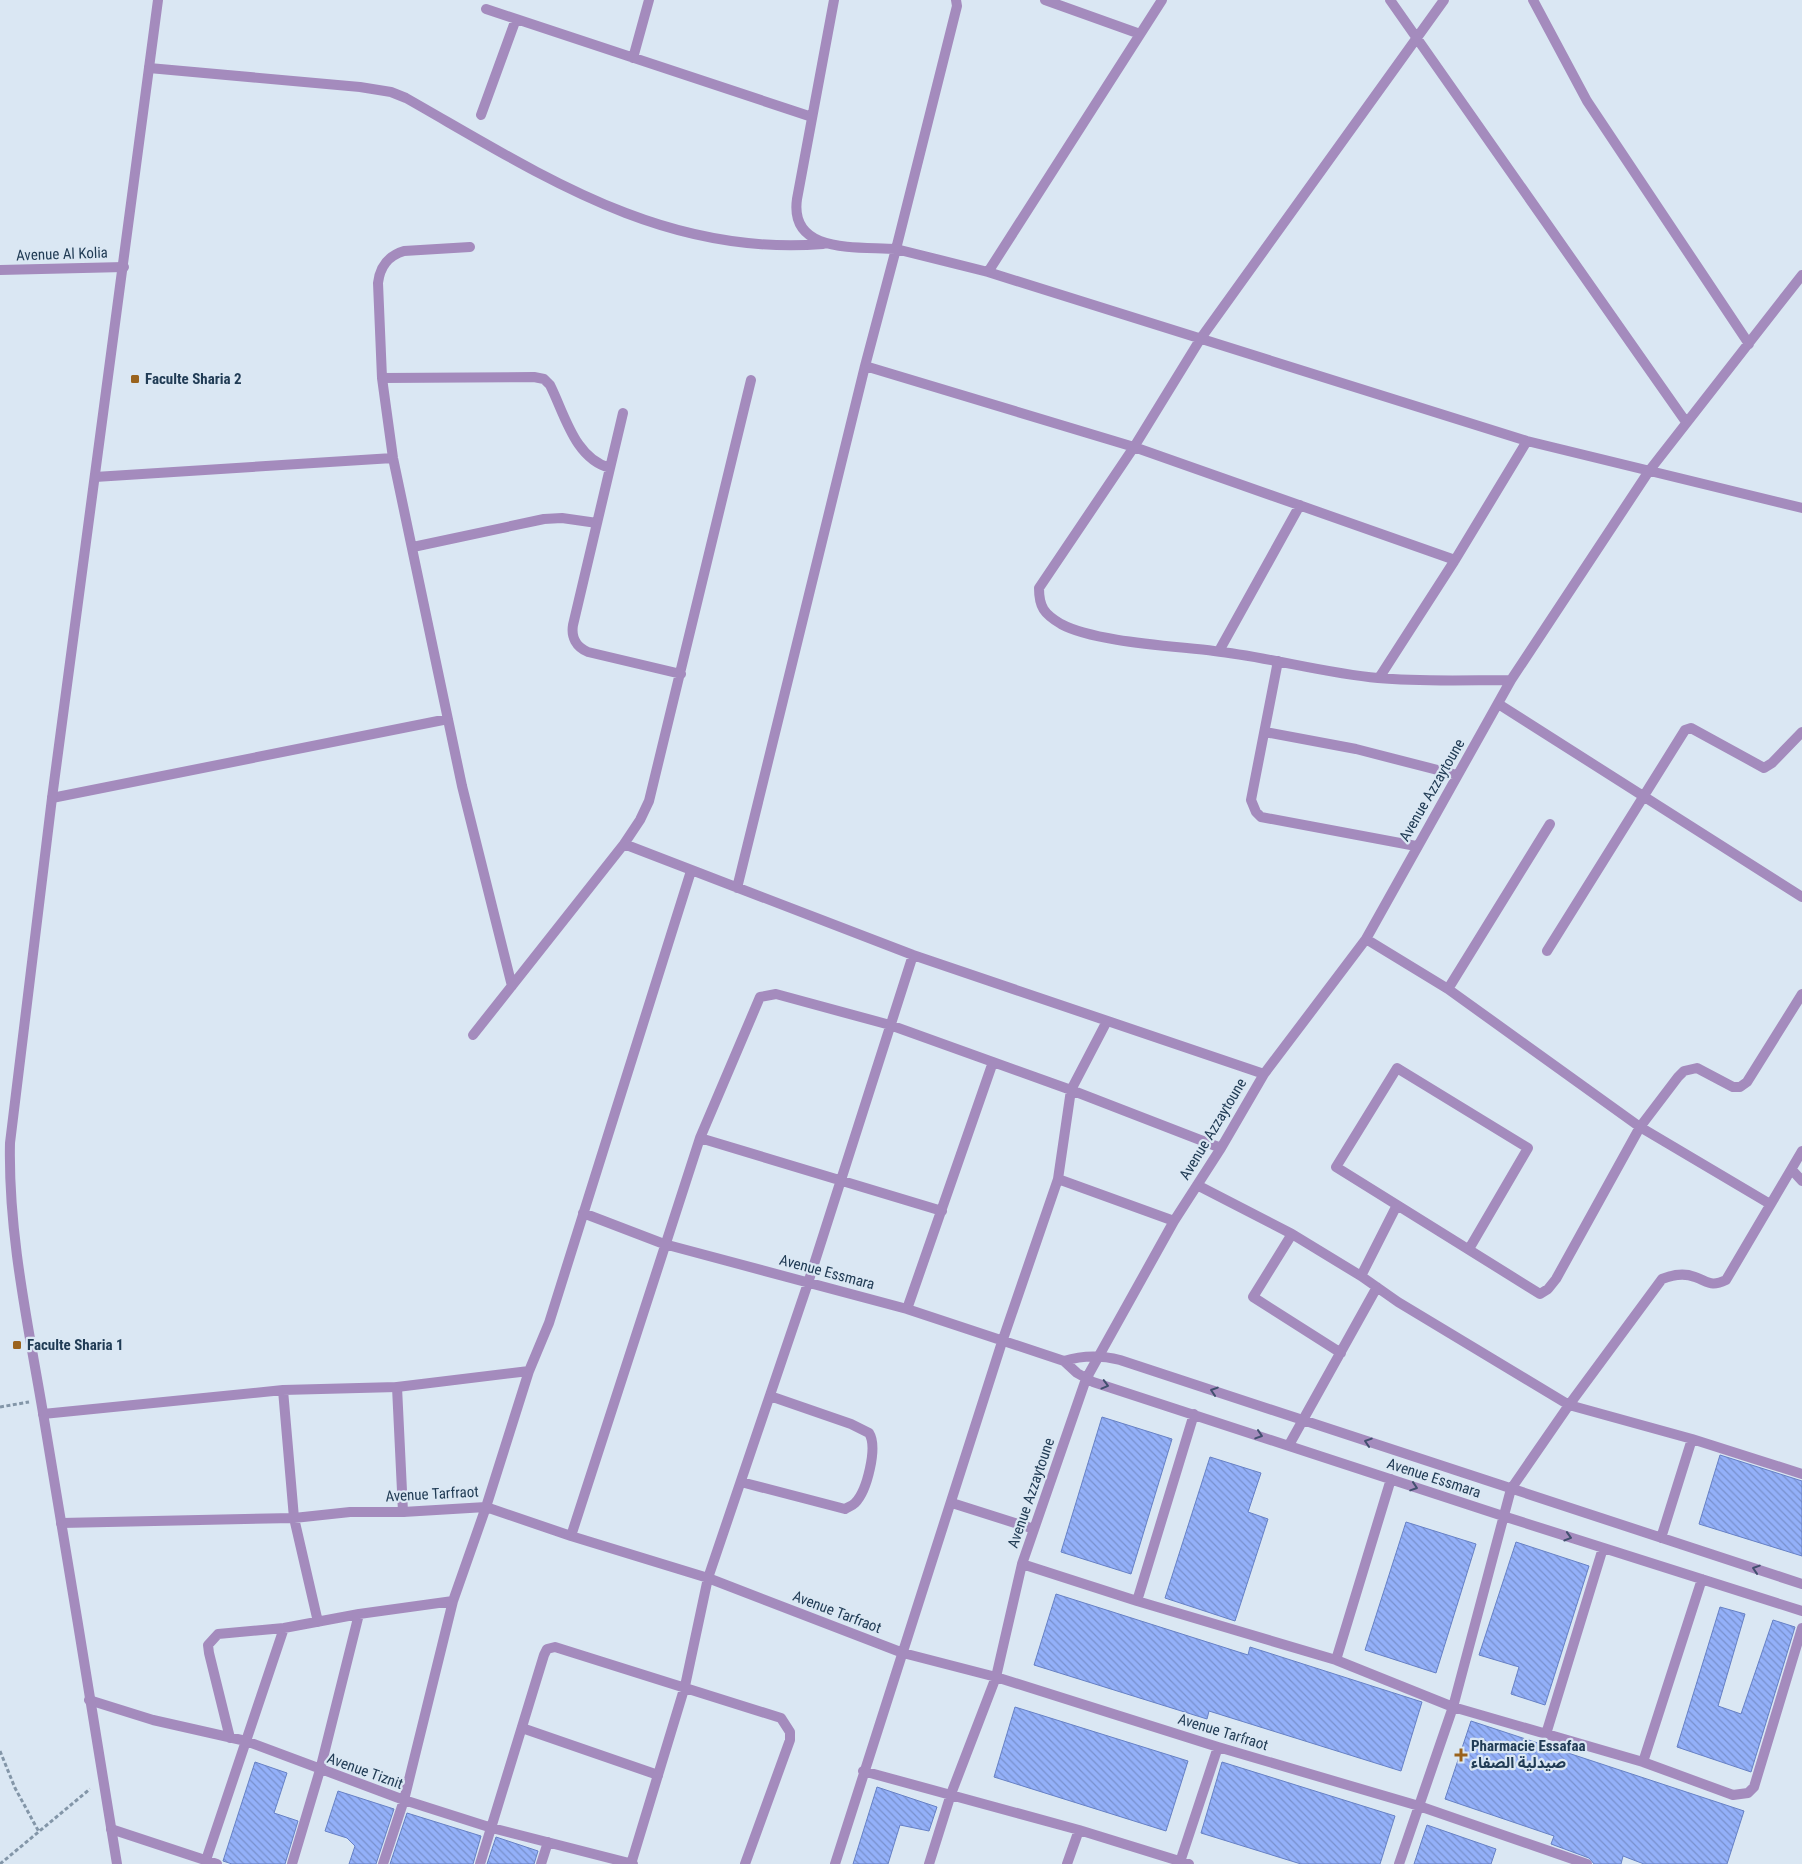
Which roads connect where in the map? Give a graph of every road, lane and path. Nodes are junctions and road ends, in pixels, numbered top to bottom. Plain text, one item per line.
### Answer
1 (158, 0) edge
2 (649, 0) edge
3 (834, 0) edge
4 (956, 0) edge
5 (1045, 0) edge
6 (1162, 0) edge
7 (1390, 0) edge
8 (1444, 0) edge
9 (1533, 0) edge
10 (486, 9) dead end
11 (516, 19) junction
12 (1140, 34) junction
13 (1416, 38) junction
14 (633, 58) junction
15 (149, 68) junction
16 (481, 115) dead end
17 (812, 117) junction
18 (823, 244) junction
19 (470, 247) dead end
20 (896, 249) junction
21 (124, 267) junction
22 (0, 270) edge
23 (988, 272) junction
24 (1802, 275) edge
25 (1798, 286) edge
26 (1201, 338) junction
27 (1749, 344) junction
28 (865, 366) junction
29 (382, 378) junction
30 (751, 380) dead end
31 (623, 412) dead end
32 (1686, 422) junction
33 (1527, 441) junction
34 (1134, 447) junction
35 (392, 458) junction
36 (610, 468) junction
37 (1649, 471) junction
38 (95, 477) junction
39 (1300, 505) junction
40 (1802, 508) edge
41 (597, 523) junction
42 (413, 548) junction
43 (1455, 560) junction
44 (1219, 651) junction
45 (1278, 661) junction
46 (681, 674) junction
47 (1379, 678) junction
48 (1511, 680) junction
49 (1500, 704) junction
50 (448, 719) junction
51 (1265, 732) junction
52 (1802, 732) edge
53 (1457, 775) junction
54 (52, 798) junction
55 (1645, 798) junction
56 (1550, 824) dead end
57 (624, 844) junction
58 (1416, 846) junction
59 (691, 871) junction
60 (737, 888) junction
61 (1802, 897) edge
62 (1366, 939) junction
63 (1547, 951) dead end
64 (913, 956) junction
65 (512, 986) junction
66 (1448, 989) junction
67 (1802, 994) edge
68 (1107, 1021) junction
69 (890, 1025) junction
70 (473, 1035) dead end
71 (993, 1062) junction
72 (1264, 1074) junction
73 (1071, 1090) junction
74 (1640, 1127) junction
75 (700, 1138) junction
76 (1222, 1148) junction
77 (1802, 1151) edge
78 (1792, 1170) junction
79 (1058, 1179) junction
80 (839, 1180) junction
81 (1802, 1181) edge
82 (1197, 1185) junction
83 (1770, 1204) junction
84 (1397, 1205) junction
85 (942, 1210) junction
86 (583, 1213) junction
87 (1174, 1221) junction
88 (1292, 1234) junction
89 (664, 1244) junction
90 (1469, 1249) junction
91 (1361, 1276) junction
92 (808, 1283) junction
93 (1377, 1287) junction
94 (907, 1309) junction
95 (1002, 1342) junction
96 (1340, 1353) junction
97 (1098, 1356) junction
98 (1064, 1361) junction
99 (529, 1371) junction
100 (1086, 1379) junction
101 (397, 1387) junction
102 (283, 1390) junction
103 (770, 1396) junction
104 (41, 1400) junction
105 (1569, 1405) junction
106 (0, 1406) edge
107 (43, 1414) junction
108 (1194, 1414) junction
109 (1303, 1421) junction
110 (1692, 1439) junction
111 (1289, 1445) junction
112 (1802, 1474) edge
113 (1391, 1479) junction
114 (742, 1482) junction
115 (1511, 1489) junction
116 (952, 1503) junction
117 (486, 1506) junction
118 (403, 1512) junction
119 (1503, 1516) junction
120 (294, 1518) junction
121 (61, 1523) junction
122 (1034, 1530) junction
123 (571, 1536) junction
124 (1661, 1538) junction
125 (1604, 1548) junction
126 (1022, 1564) junction
127 (708, 1578) junction
128 (1702, 1579) junction
129 (1802, 1584) edge
130 (453, 1601) junction
131 (1137, 1601) junction
132 (1802, 1611) edge
133 (359, 1614) junction
134 (318, 1622) junction
135 (284, 1628) junction
136 (1802, 1628) edge
137 (903, 1653) junction
138 (1336, 1660) junction
139 (996, 1677) junction
140 (685, 1686) junction
141 (89, 1700) junction
142 (1453, 1707) junction
143 (522, 1728) junction
144 (1546, 1734) junction
145 (230, 1738) junction
146 (246, 1741) junction
147 (1218, 1747) junction
148 (0, 1751) edge
149 (1643, 1762) junction
150 (320, 1770) junction
151 (863, 1771) junction
152 (658, 1775) junction
153 (102, 1779) junction
154 (951, 1794) junction
155 (404, 1800) junction
156 (1419, 1806) junction
157 (492, 1828) junction
158 (111, 1829) junction
159 (1079, 1830) junction
160 (38, 1832) junction
161 (548, 1842) junction
162 (206, 1860) junction
163 (1185, 1863) edge
164 (0, 1864) edge
165 (116, 1864) edge
166 (217, 1864) edge
167 (292, 1864) edge
168 (383, 1864) edge
169 (480, 1864) edge
170 (541, 1864) edge
171 (631, 1864) edge
172 (746, 1864) edge
173 (835, 1864) edge
174 (929, 1864) edge
175 (1067, 1864) edge
176 (1399, 1864) edge
177 (1587, 1864) edge

1 - 15 street
2 - 14 street
3 - 17 street
4 - 20 street
5 - 12 street
6 - 12 street
7 - 13 street
8 - 13 street
9 - 27 street
10 - 11 street
11 - 14 street
11 - 16 street
12 - 23 street
13 - 26 street
13 - 32 street
14 - 17 street
15 - 18 street
15 - 21 street
17 - 18 street
18 - 20 street
19 - 29 street
20 - 23 street
20 - 28 street
21 - 22 street, Avenue Al Kolia
21 - 38 street
23 - 26 street
24 - 25 street, Avenue Azzaytoune
25 - 27 street, Avenue Azzaytoune
26 - 33 street
26 - 34 street
27 - 32 street, Avenue Azzaytoune
28 - 34 street
28 - 60 street
29 - 35 street
29 - 36 street
30 - 46 street
31 - 36 street
32 - 37 street, Avenue Azzaytoune
33 - 37 street
33 - 43 street
34 - 39 street
34 - 44 street
35 - 38 street
35 - 42 street
36 - 41 street
37 - 40 street
37 - 48 street, Avenue Azzaytoune
38 - 54 street
39 - 43 street
39 - 44 street
41 - 42 street
41 - 46 street
42 - 50 street
43 - 47 street
44 - 45 street
45 - 47 street
45 - 51 street
46 - 57 street
47 - 48 street
48 - 49 street, Avenue Azzaytoune
49 - 53 street, Avenue Azzaytoune
49 - 55 street
50 - 54 street
50 - 65 street
51 - 53 street
51 - 58 street
52 - 55 street
53 - 58 street, Avenue Azzaytoune
54 - 104 street
55 - 61 street
55 - 63 street
56 - 66 street
57 - 59 street
57 - 65 street
58 - 62 street, Avenue Azzaytoune
59 - 60 street
59 - 86 street
60 - 64 street
62 - 66 street
62 - 72 street, Avenue Azzaytoune
64 - 68 street
64 - 69 street
65 - 70 street
66 - 74 street
67 - 74 street
68 - 72 street
68 - 73 street
69 - 71 street
69 - 75 street
69 - 80 street
71 - 73 street
71 - 85 street
72 - 76 street, Avenue Azzaytoune
73 - 76 street
73 - 79 street
74 - 83 street
74 - 90 street
75 - 80 street
75 - 89 street
76 - 82 street, Avenue Azzaytoune
77 - 78 street
78 - 81 street
78 - 83 street
79 - 87 street
79 - 95 street
80 - 85 street
80 - 92 street
82 - 87 street, Avenue Azzaytoune
82 - 88 street
83 - 105 street
84 - 90 street
84 - 90 street
84 - 91 street
85 - 94 street
86 - 89 street, Avenue Essmara
86 - 99 street
87 - 97 street, Avenue Azzaytoune
88 - 91 street
88 - 96 street
89 - 92 street, Avenue Essmara
89 - 123 street
91 - 93 street
92 - 94 street, Avenue Essmara
92 - 103 street
93 - 96 street
93 - 105 street
94 - 95 street, Avenue Essmara
95 - 98 street, Avenue Essmara
95 - 116 street
96 - 109 street
97 - 98 street, Avenue Essmara
97 - 100 street, Avenue Azzaytoune
109 -> 97 street, Avenue Essmara
98 - 100 street, Avenue Essmara
99 - 101 street
99 - 117 street
100 -> 108 street, Avenue Essmara
100 - 122 street, Avenue Azzaytoune
101 - 102 street
101 - 118 street
102 - 107 street
102 - 120 street
103 - 114 street
103 - 114 street
104 - 106 path
104 - 107 street
105 - 110 street
105 - 115 street
107 - 121 street
108 -> 111 street, Avenue Essmara
108 - 131 street
109 - 111 street
115 -> 109 street, Avenue Essmara
110 - 112 street
110 - 124 street
111 - 113 street, Avenue Essmara
113 -> 119 street, Avenue Essmara
113 - 138 street
114 - 127 street
115 - 119 street
115 - 124 street, Avenue Essmara
116 - 122 street
116 - 137 street
117 - 118 street, Avenue Tarfraot
117 - 123 street, Avenue Tarfraot
117 - 130 street
118 - 120 street, Avenue Tarfraot
119 -> 125 street, Avenue Essmara
119 - 142 street
120 - 121 street, Avenue Tarfraot
120 - 134 street
121 - 141 street
122 - 126 street, Avenue Azzaytoune
123 - 127 street, Avenue Tarfraot
129 -> 124 street, Avenue Essmara
125 - 128 street, Avenue Essmara
125 - 144 street
126 - 131 street
126 - 139 street, Avenue Azzaytoune
127 - 137 street, Avenue Tarfraot
127 - 140 street
128 - 132 street, Avenue Essmara
128 - 149 street
130 - 133 street
130 - 155 street
131 - 138 street
133 - 134 street
133 - 150 street
134 - 135 street
135 - 145 street
135 - 146 street
136 - 149 street
137 - 139 street, Avenue Tarfraot
137 - 151 street
138 - 142 street
139 - 147 street, Avenue Tarfraot
139 - 154 street, Avenue Azzaytoune
140 - 143 street
140 - 152 street
140 - 172 street
141 - 145 street, Avenue Tiznit
141 - 153 street
142 - 144 street
142 - 156 street
143 - 152 street
143 - 157 street
144 - 149 street
145 - 146 street, Avenue Tiznit
146 - 150 street, Avenue Tiznit
146 - 162 street
147 - 156 street, Avenue Tarfraot
147 - 163 street
148 - 160 path
150 - 155 street, Avenue Tiznit
150 - 167 street
151 - 154 street
151 - 173 street
152 - 171 street
153 - 158 street
153 - 160 path
154 - 159 street
154 - 174 street, Avenue Azzaytoune
155 - 157 street, Avenue Tiznit
155 - 168 street
156 - 176 street
156 - 177 street, Avenue Tarfraot
157 - 161 street, Avenue Tiznit
157 - 169 street
158 - 162 street
158 - 165 street
159 - 163 street
159 - 175 street
160 - 164 path
161 - 170 street
161 - 171 street, Avenue Tiznit
162 - 166 street

